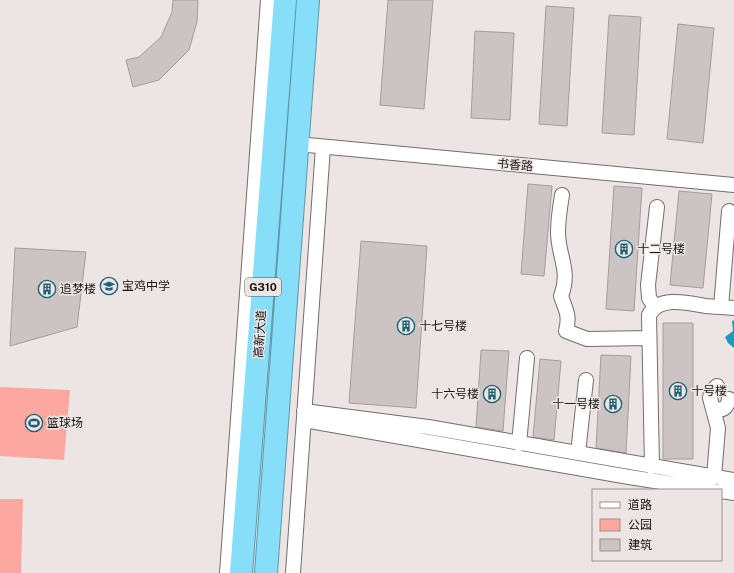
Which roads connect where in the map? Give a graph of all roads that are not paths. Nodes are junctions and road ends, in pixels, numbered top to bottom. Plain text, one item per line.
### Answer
1 (268, 0) edge
2 (285, 0) edge
3 (308, 0) edge
4 (297, 144) junction
5 (323, 148) junction
6 (734, 185) edge
7 (562, 195) dead end
8 (657, 207) dead end
9 (729, 211) dead end
10 (655, 307) junction
11 (728, 307) edge
12 (649, 338) junction
13 (527, 358) dead end
14 (586, 380) dead end
15 (717, 386) dead end
16 (729, 399) dead end
17 (713, 407) junction
18 (304, 415) junction
19 (519, 444) junction
20 (578, 453) junction
21 (652, 466) junction
22 (734, 480) edge
23 (713, 483) edge
24 (722, 491) edge
25 (734, 493) edge
26 (227, 573) edge
27 (241, 573) edge
28 (266, 573) edge
29 (293, 573) edge

1 - 26 street
2 - 27 highway, 高新大道 / G310
3 - 4 highway, 高新大道 / G310
4 - 5 street, 书香路
4 - 28 highway, 高新大道 / G310
5 - 6 street, 书香路
5 - 18 street
7 - 12 street
8 - 10 street
9 - 11 street
10 - 11 street
10 - 12 street
12 - 21 street
13 - 19 street
14 - 20 street
15 - 17 street
16 - 17 street
17 - 23 street
18 - 19 street
18 - 23 street
18 - 29 street
19 - 20 street
20 - 21 street
21 - 23 street
22 - 23 street
24 - 25 street

